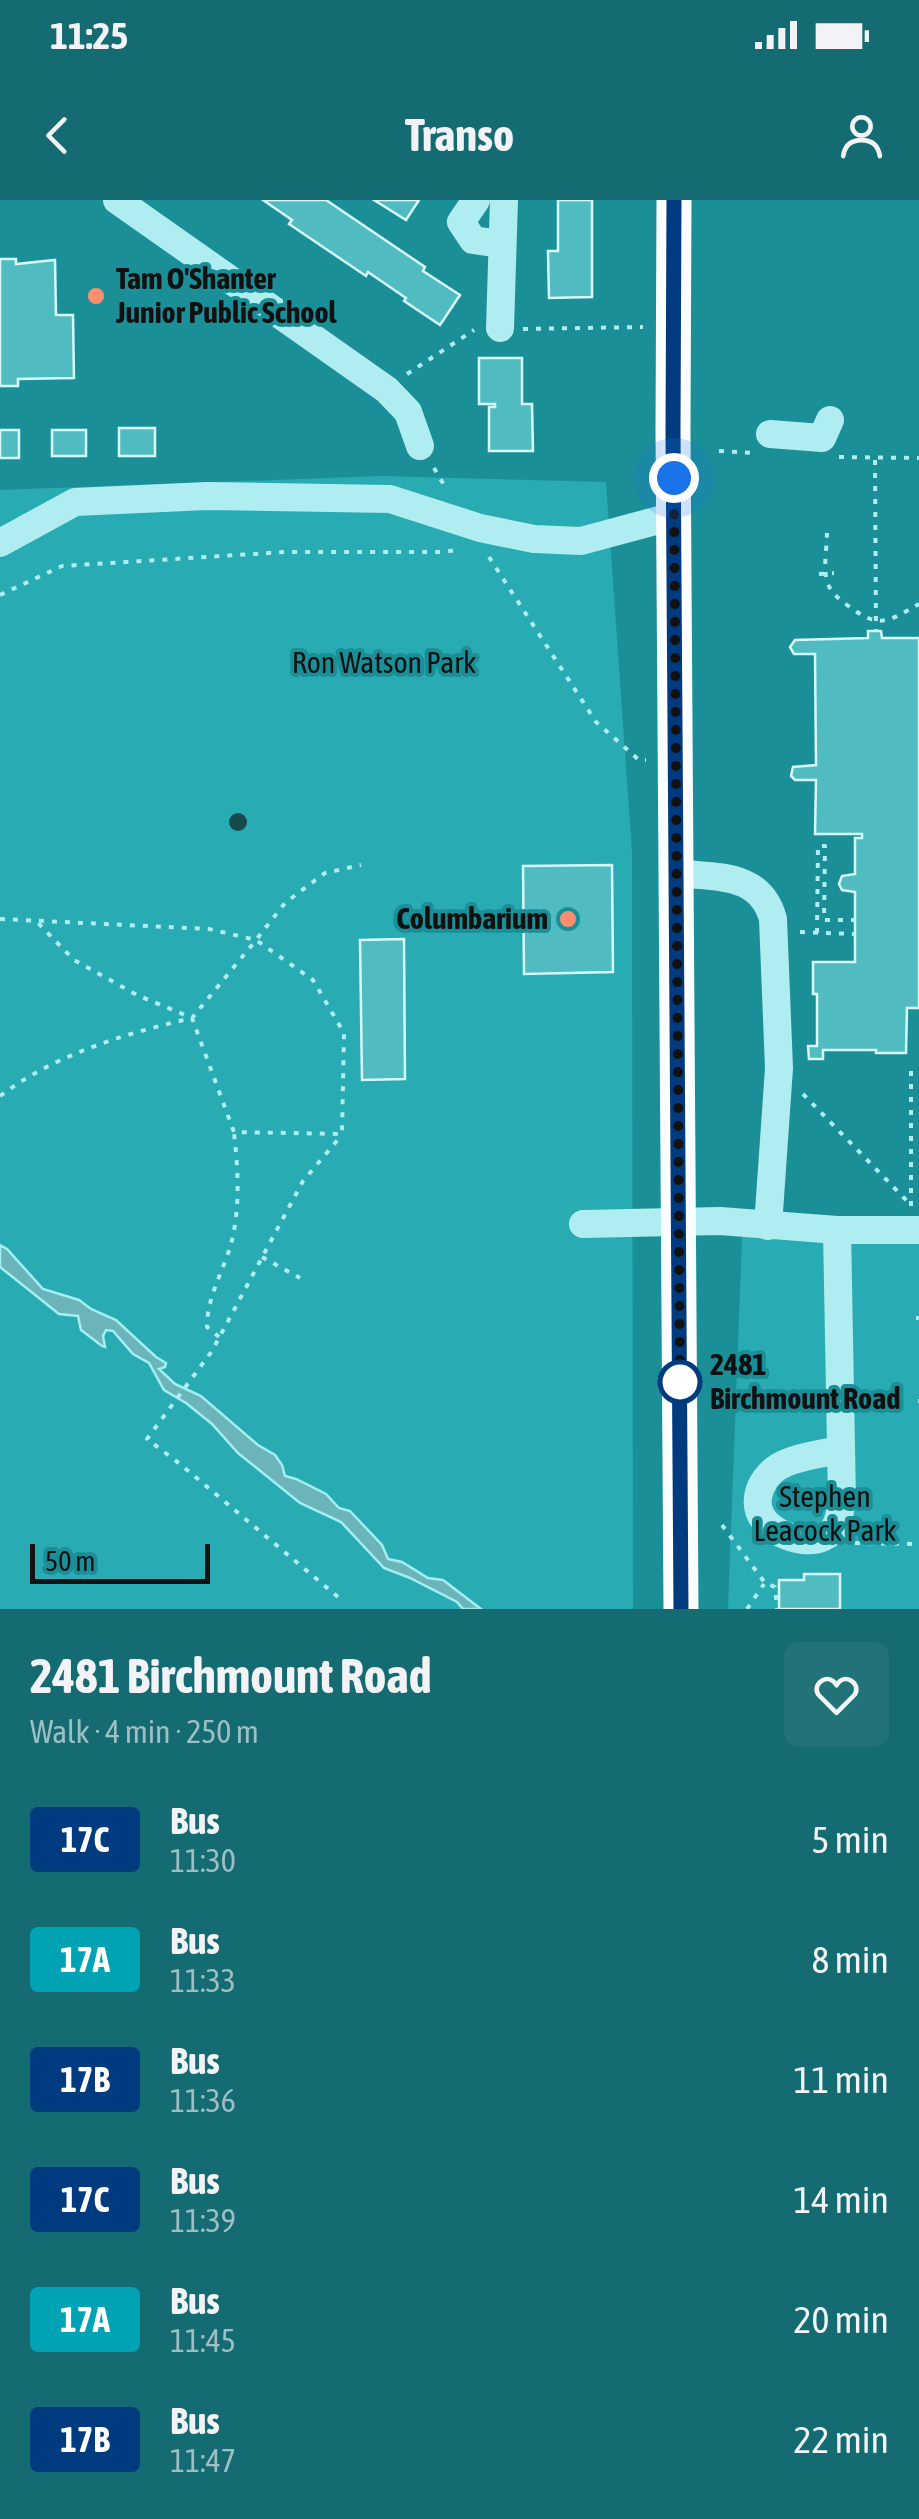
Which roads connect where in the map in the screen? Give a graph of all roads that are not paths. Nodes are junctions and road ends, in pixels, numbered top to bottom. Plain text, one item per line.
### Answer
1 (117, 200) edge
2 (476, 200) edge
3 (504, 200) edge
4 (674, 200) edge
5 (501, 244) junction
6 (500, 328) dead end
7 (830, 420) dead end
8 (770, 434) dead end
9 (420, 446) road end
10 (674, 516) junction
11 (0, 543) edge
12 (676, 872) junction
13 (678, 1220) junction
14 (913, 1222) edge
15 (582, 1224) dead end
16 (768, 1226) junction
17 (837, 1230) junction
18 (839, 1450) junction
19 (681, 1609) edge

1 - 9 street
2 - 5 street
3 - 5 street
4 - 10 main road
5 - 6 street
7 - 8 street
10 - 11 street
10 - 12 main road
12 - 13 main road
12 - 16 street
13 - 15 street
13 - 16 street
13 - 19 main road
14 - 17 street
16 - 17 street
17 - 18 street
18 - 18 street

